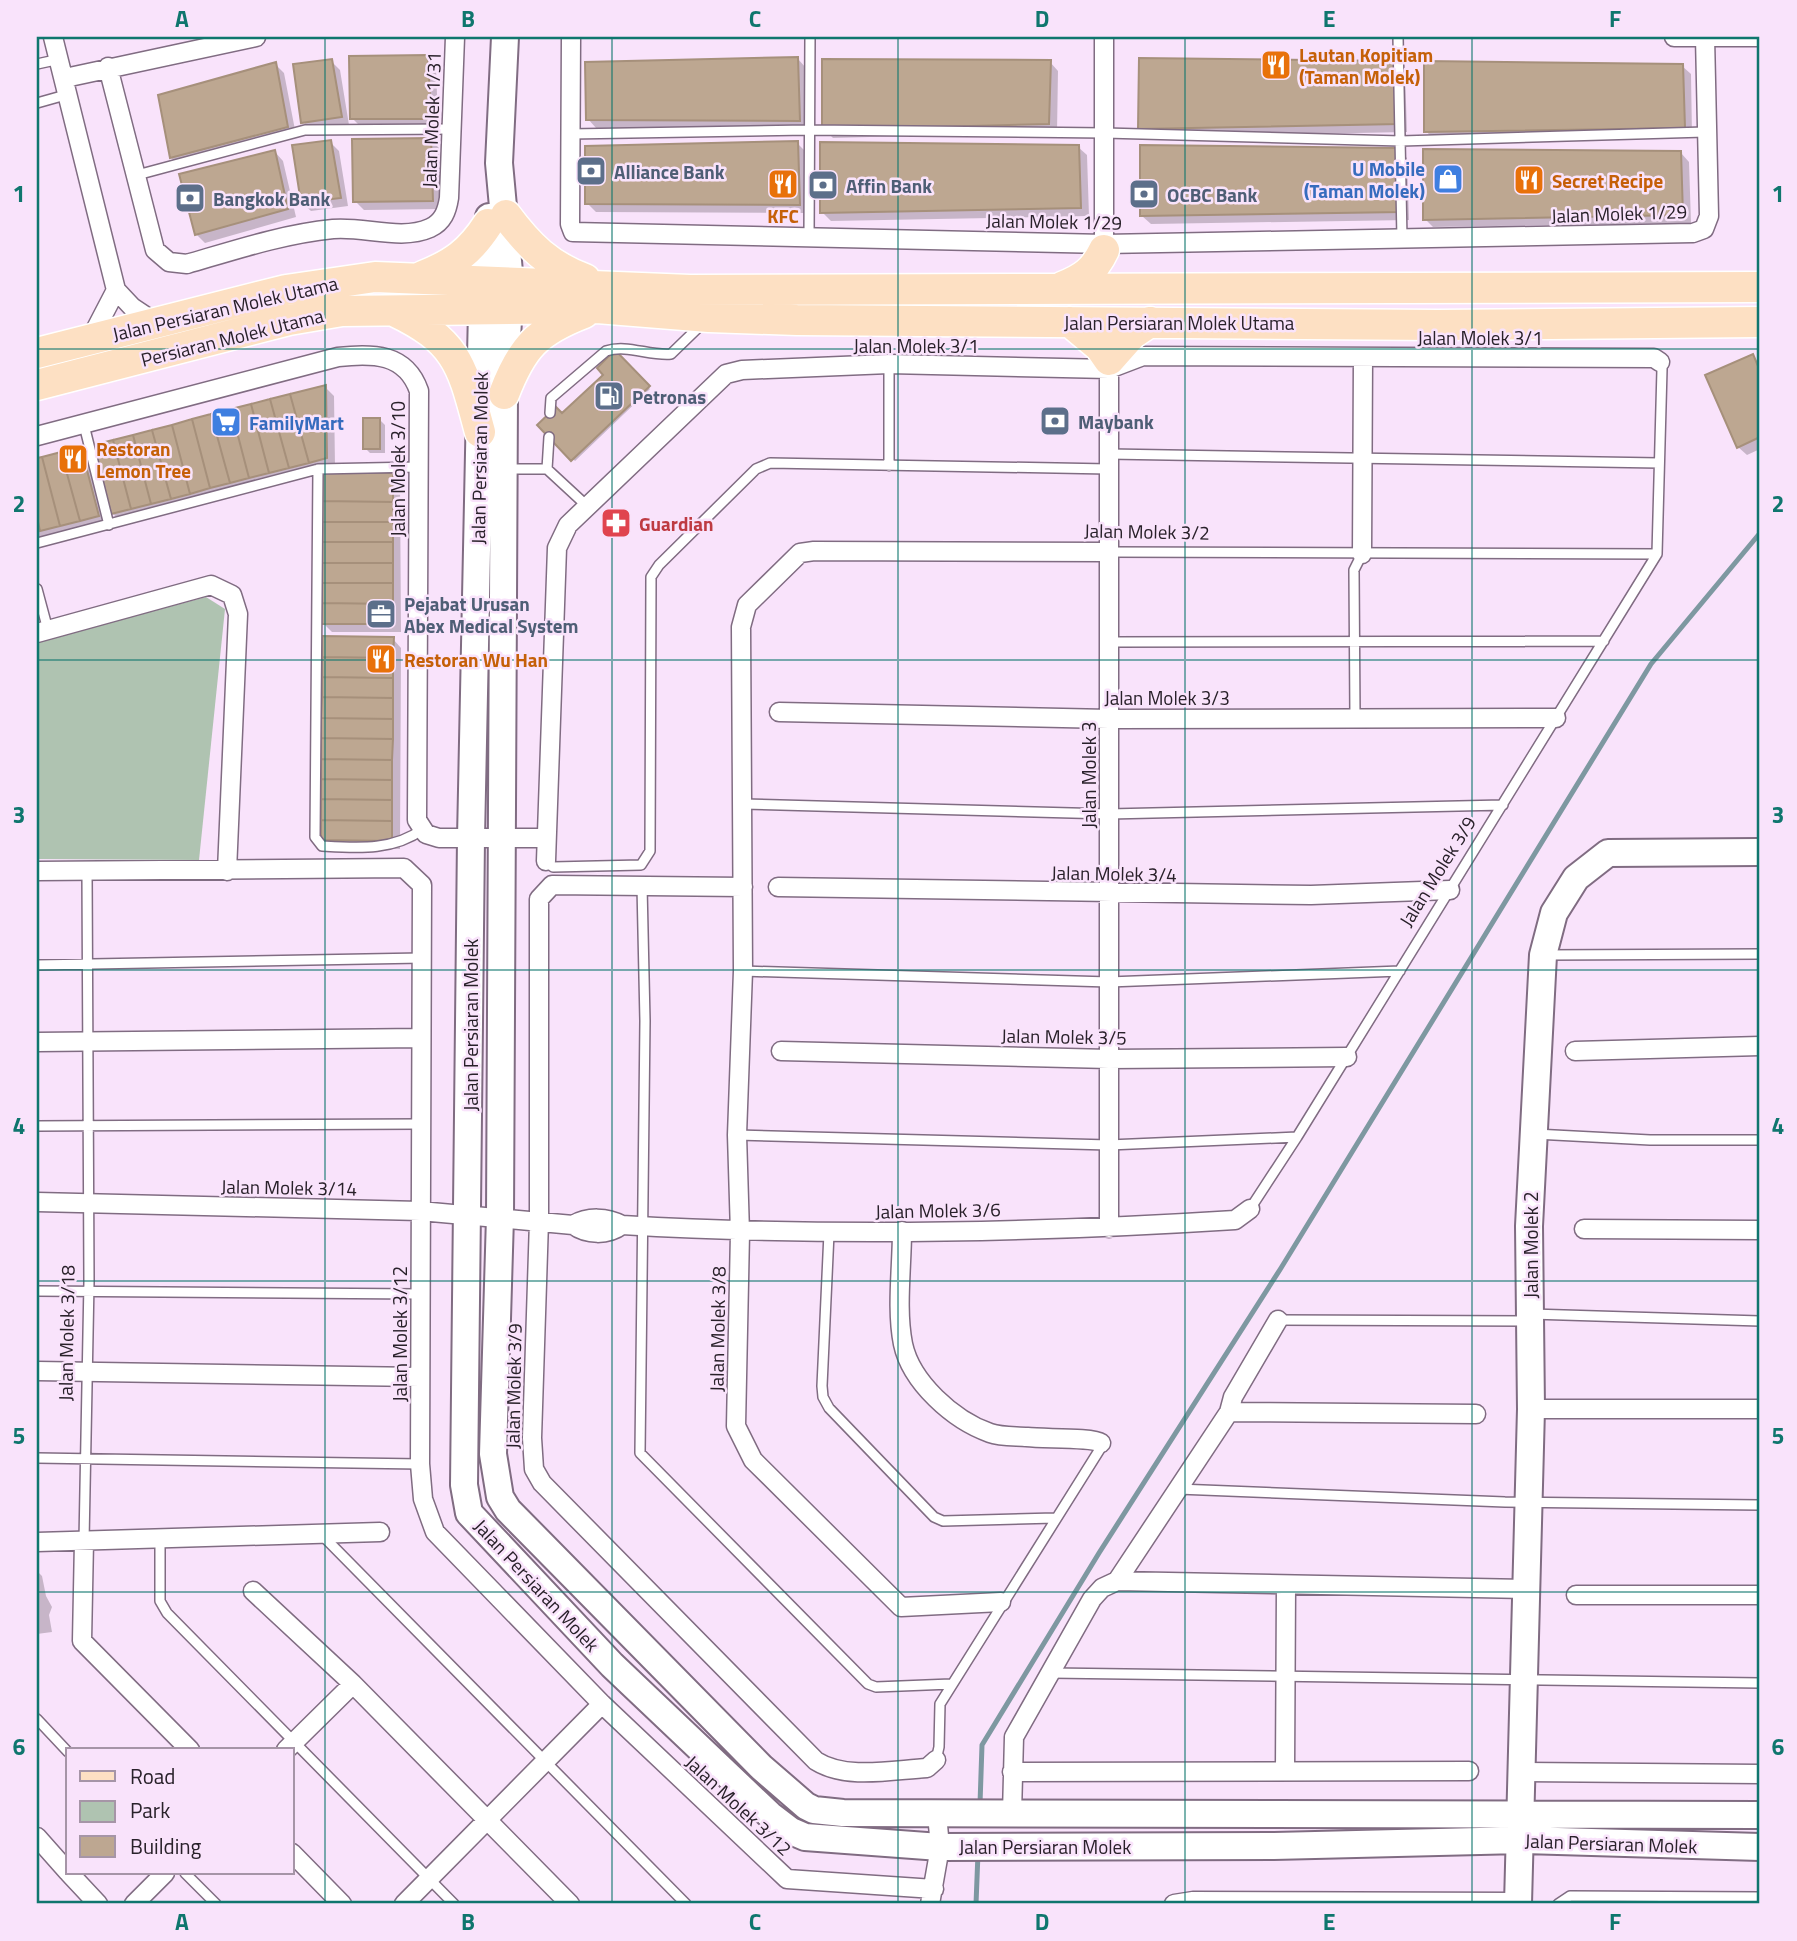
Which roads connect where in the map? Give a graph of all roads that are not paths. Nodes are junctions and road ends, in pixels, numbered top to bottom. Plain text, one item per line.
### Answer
1 (53, 37) edge
2 (256, 37) edge
3 (455, 37) edge
4 (505, 37) edge
5 (571, 37) edge
6 (810, 37) edge
7 (1104, 37) edge
8 (1398, 37) edge
9 (1674, 37) edge
10 (1705, 37) edge
11 (1760, 37) edge
12 (60, 59) junction
13 (37, 64) edge
14 (108, 67) junction
15 (67, 86) junction
16 (37, 103) edge
17 (452, 129) junction
18 (808, 130) junction
19 (1105, 132) junction
20 (1705, 132) junction
21 (570, 134) junction
22 (1401, 141) junction
23 (137, 175) junction
24 (497, 220) junction
25 (809, 236) junction
26 (1402, 240) junction
27 (1105, 247) junction
28 (416, 279) junction
29 (1061, 287) junction
30 (1106, 287) junction
31 (1141, 287) junction
32 (1760, 287) edge
33 (116, 290) junction
34 (496, 296) junction
35 (601, 297) junction
36 (389, 309) junction
37 (709, 317) junction
38 (1070, 322) junction
39 (1105, 322) junction
40 (1150, 322) junction
41 (1760, 322) edge
42 (156, 323) junction
43 (90, 340) junction
44 (37, 353) edge
45 (1363, 358) junction
46 (1660, 362) joint
47 (889, 364) junction
48 (1109, 364) junction
49 (37, 385) edge
50 (504, 394) junction
51 (550, 413) dead end
52 (84, 425) junction
53 (480, 432) junction
54 (37, 436) edge
55 (549, 437) dead end
56 (1362, 456) junction
57 (1109, 461) junction
58 (1659, 463) junction
59 (889, 466) junction
60 (418, 467) junction
61 (318, 469) junction
62 (547, 469) junction
63 (491, 479) junction
64 (587, 506) junction
65 (109, 525) junction
66 (37, 543) edge
67 (1109, 552) junction
68 (1362, 554) junction
69 (1657, 554) junction
70 (37, 589) edge
71 (42, 631) edge
72 (1604, 641) junction
73 (1109, 642) junction
74 (1354, 642) junction
75 (779, 712) dead end
76 (1355, 718) junction
77 (1556, 718) junction
78 (1109, 719) junction
79 (744, 804) junction
80 (1503, 805) junction
81 (1109, 814) junction
82 (423, 829) junction
83 (471, 838) junction
84 (545, 838) junction
85 (502, 839) junction
86 (1760, 852) edge
87 (546, 861) joint
88 (37, 871) edge
89 (227, 871) junction
90 (87, 872) junction
91 (642, 886) junction
92 (743, 887) junction
93 (778, 887) dead end
94 (1450, 890) junction
95 (1109, 894) junction
96 (1760, 954) edge
97 (1543, 955) junction
98 (422, 958) junction
99 (37, 965) edge
100 (90, 967) junction
101 (743, 971) junction
102 (1400, 971) junction
103 (1109, 982) junction
104 (421, 1038) junction
105 (37, 1042) edge
106 (89, 1042) junction
107 (1760, 1046) edge
108 (781, 1051) dead end
109 (1575, 1051) dead end
110 (1347, 1057) junction
111 (1109, 1059) junction
112 (421, 1124) junction
113 (37, 1126) edge
114 (87, 1126) junction
115 (1532, 1134) junction
116 (737, 1135) junction
117 (1297, 1138) junction
118 (1760, 1140) edge
119 (1109, 1145) junction
120 (37, 1202) edge
121 (88, 1204) junction
122 (1250, 1209) joint
123 (420, 1211) junction
124 (467, 1214) junction
125 (500, 1217) junction
126 (539, 1221) junction
127 (640, 1226) junction
128 (1109, 1228) junction
129 (1584, 1229) dead end
130 (1760, 1230) edge
131 (902, 1231) junction
132 (740, 1233) junction
133 (829, 1233) junction
134 (89, 1290) junction
135 (37, 1291) edge
136 (419, 1294) junction
137 (1530, 1317) junction
138 (1278, 1320) joint
139 (1760, 1321) edge
140 (37, 1371) edge
141 (87, 1371) junction
142 (419, 1377) junction
143 (1531, 1409) junction
144 (1760, 1409) edge
145 (1229, 1412) junction
146 (1476, 1414) dead end
147 (1101, 1443) joint
148 (37, 1458) edge
149 (84, 1459) junction
150 (421, 1464) junction
151 (1177, 1489) junction
152 (1527, 1503) junction
153 (1760, 1505) edge
154 (1055, 1518) junction
155 (380, 1532) dead end
156 (320, 1533) junction
157 (160, 1539) junction
158 (83, 1541) junction
159 (37, 1542) edge
160 (1117, 1581) junction
161 (1286, 1587) junction
162 (1527, 1589) junction
163 (253, 1591) dead end
164 (1576, 1595) dead end
165 (1760, 1595) edge
166 (1001, 1602) junction
167 (1051, 1673) junction
168 (1286, 1676) junction
169 (1526, 1681) junction
170 (1760, 1683) edge
171 (353, 1684) junction
172 (951, 1684) junction
173 (602, 1704) junction
174 (37, 1719) edge
175 (290, 1746) edge
176 (188, 1748) edge
177 (66, 1750) edge
178 (294, 1750) edge
179 (546, 1760) junction
180 (936, 1760) joint
181 (1285, 1770) junction
182 (1469, 1771) dead end
183 (1012, 1772) junction
184 (1523, 1772) junction
185 (1760, 1774) edge
186 (1523, 1813) junction
187 (947, 1814) junction
188 (1007, 1814) junction
189 (1760, 1815) edge
190 (489, 1820) junction
191 (37, 1837) edge
192 (1521, 1840) junction
193 (949, 1846) junction
194 (1760, 1847) edge
195 (294, 1855) edge
196 (66, 1869) edge
197 (71, 1874) edge
198 (164, 1874) edge
199 (186, 1874) edge
200 (430, 1879) junction
201 (932, 1897) edge
202 (1760, 1898) edge
203 (1518, 1903) edge
204 (98, 1904) edge
205 (134, 1904) edge
206 (216, 1904) edge
207 (342, 1904) edge
208 (404, 1904) edge
209 (454, 1904) edge
210 (570, 1904) edge
211 (686, 1904) edge
212 (1174, 1904) edge
213 (1558, 1904) edge

1 - 12 street
2 - 14 street
3 - 17 street, Jalan Molek 1/31
4 - 24 main road, Jalan Persiaran Molek
5 - 21 street, Jalan Molek 1/29
6 - 18 lane
7 - 19 street
8 - 22 lane
9 - 10 street
10 - 11 street
10 - 20 street, Jalan Molek 1/29
12 - 13 lane
12 - 15 street
14 - 15 street
14 - 23 street, Jalan Molek 1/31
15 - 16 lane
15 - 33 street
17 - 23 lane
17 - 23 street, Jalan Molek 1/31
18 - 19 lane
18 - 21 lane
18 - 25 lane
19 - 22 lane
19 - 27 street
20 - 22 lane
20 - 26 street, Jalan Molek 1/29
21 - 25 street, Jalan Molek 1/29
22 - 26 lane
24 - 28 main road
24 - 34 main road, Jalan Persiaran Molek
24 - 35 main road
25 - 27 street, Jalan Molek 1/29
26 - 27 street, Jalan Molek 1/29
27 - 29 main road
27 - 30 street
27 - 31 main road
28 - 34 main road, Persiaran Molek Utama
28 - 42 main road, Jalan Persiaran Molek Utama
29 - 30 main road, Jalan Persiaran Molek Utama
29 - 35 main road, Jalan Persiaran Molek Utama
29 - 39 main road
30 - 31 main road, Jalan Persiaran Molek Utama
30 - 40 main road
31 - 32 main road, Jalan Persiaran Molek Utama
33 - 42 street
33 - 43 street
34 - 35 main road, Persiaran Molek Utama
34 - 36 main road, Persiaran Molek Utama
34 - 50 main road, Jalan Persiaran Molek
34 - 53 main road, Jalan Persiaran Molek
35 - 37 main road, Jalan Persiaran Molek Utama
35 - 50 main road
36 - 49 main road, Persiaran Molek Utama
36 - 53 main road
37 - 38 main road, Jalan Persiaran Molek Utama
37 - 51 lane
38 - 39 main road, Jalan Persiaran Molek Utama
38 - 48 main road
39 - 40 main road, Jalan Persiaran Molek Utama
39 - 48 street, Jalan Molek 3
40 - 41 main road, Jalan Persiaran Molek Utama
40 - 48 main road
42 - 43 main road, Jalan Persiaran Molek Utama
43 - 44 main road, Jalan Persiaran Molek Utama
45 - 46 street, Jalan Molek 3/1
45 - 48 street, Jalan Molek 3/1
45 - 56 street
46 - 58 lane
47 - 48 street, Jalan Molek 3/1
47 - 59 lane
47 - 64 street, Jalan Molek 3/1
48 - 57 street, Jalan Molek 3
50 - 63 main road, Jalan Persiaran Molek
52 - 54 street, Jalan Molek 3/10
52 - 60 street, Jalan Molek 3/10
52 - 65 lane
53 - 63 main road, Jalan Persiaran Molek
55 - 62 lane
56 - 57 lane
56 - 58 lane
56 - 68 street
57 - 59 lane
57 - 67 street, Jalan Molek 3
58 - 69 lane
59 - 87 lane
60 - 61 lane
60 - 82 street, Jalan Molek 3/10
61 - 65 lane
61 - 82 lane
62 - 63 lane
62 - 64 lane
63 - 83 main road, Jalan Persiaran Molek
63 - 85 main road, Jalan Persiaran Molek
64 - 84 street, Jalan Molek 3/1
65 - 66 lane
67 - 68 lane, Jalan Molek 3/2
67 - 73 street, Jalan Molek 3
67 - 79 street, Jalan Molek 3/2
68 - 69 lane, Jalan Molek 3/2
68 - 74 lane
69 - 72 lane, Jalan Molek 3/9
70 - 71 lane
71 - 89 street
72 - 74 lane
72 - 77 lane, Jalan Molek 3/9
73 - 74 lane
73 - 78 street, Jalan Molek 3
74 - 76 lane
75 - 78 street, Jalan Molek 3/3
76 - 77 street, Jalan Molek 3/3
76 - 78 street, Jalan Molek 3/3
77 - 80 lane, Jalan Molek 3/9
78 - 81 street, Jalan Molek 3
79 - 81 lane
79 - 92 street, Jalan Molek 3/2
80 - 81 lane
80 - 94 lane, Jalan Molek 3/9
81 - 95 street, Jalan Molek 3
82 - 83 street
83 - 85 street
83 - 124 main road, Jalan Persiaran Molek
84 - 85 street
84 - 87 street, Jalan Molek 3/1
85 - 125 main road, Jalan Persiaran Molek
86 - 97 main road, Jalan Molek 2
88 - 90 street, Jalan Molek 3/12
89 - 90 street, Jalan Molek 3/12
89 - 98 street, Jalan Molek 3/12
90 - 100 lane, Jalan Molek 3/18
91 - 92 street
91 - 126 street, Jalan Molek 3/9
91 - 127 lane
92 - 101 street, Jalan Molek 3/8
93 - 95 street, Jalan Molek 3/4
94 - 95 street, Jalan Molek 3/4
94 - 102 lane, Jalan Molek 3/9
95 - 103 street, Jalan Molek 3
96 - 97 lane
97 - 115 main road, Jalan Molek 2
98 - 100 lane
98 - 104 street, Jalan Molek 3/12
99 - 100 lane
100 - 106 lane, Jalan Molek 3/18
101 - 103 lane
101 - 116 street, Jalan Molek 3/8
102 - 103 lane
102 - 110 lane, Jalan Molek 3/9
103 - 111 street, Jalan Molek 3
104 - 106 street
104 - 112 street, Jalan Molek 3/12
105 - 106 street
106 - 114 lane, Jalan Molek 3/18
107 - 109 street
108 - 111 street, Jalan Molek 3/5
110 - 111 street, Jalan Molek 3/5
110 - 117 lane, Jalan Molek 3/9
111 - 119 street, Jalan Molek 3
112 - 114 lane
112 - 123 street, Jalan Molek 3/12
113 - 114 lane
114 - 121 lane, Jalan Molek 3/18
115 - 118 lane
115 - 137 main road, Jalan Molek 2
116 - 119 lane
116 - 132 street, Jalan Molek 3/8
117 - 119 lane
117 - 122 lane, Jalan Molek 3/9
119 - 128 street, Jalan Molek 3
120 - 121 street, Jalan Molek 3/14
121 - 123 street, Jalan Molek 3/14
121 - 134 lane, Jalan Molek 3/18
122 - 128 street, Jalan Molek 3/6
123 - 124 street, Jalan Molek 3/14
123 - 136 street, Jalan Molek 3/12
124 - 125 street, Jalan Molek 3/14
124 - 193 main road, Jalan Persiaran Molek
125 - 126 street, Jalan Molek 3/14
125 - 187 main road, Jalan Persiaran Molek
126 - 127 street, Jalan Molek 3/6
126 - 180 street, Jalan Molek 3/9
127 - 132 street, Jalan Molek 3/6
127 - 172 lane
128 - 131 street, Jalan Molek 3/6
129 - 130 street
131 - 133 street, Jalan Molek 3/6
131 - 147 street
132 - 133 street, Jalan Molek 3/6
132 - 166 street, Jalan Molek 3/8
133 - 154 lane
134 - 135 lane
134 - 136 lane
134 - 141 lane, Jalan Molek 3/18
136 - 142 street, Jalan Molek 3/12
137 - 138 lane
137 - 139 lane
137 - 143 main road, Jalan Molek 2
138 - 145 street
140 - 141 street
141 - 142 street
141 - 149 lane, Jalan Molek 3/18
142 - 150 street, Jalan Molek 3/12
143 - 144 street
143 - 152 main road, Jalan Molek 2
145 - 146 street
145 - 151 street
147 - 154 lane
148 - 149 lane
149 - 150 lane
149 - 158 lane, Jalan Molek 3/18
150 - 173 street, Jalan Molek 3/12
151 - 152 lane
151 - 160 street
152 - 153 lane
152 - 162 main road, Jalan Molek 2
154 - 166 lane
155 - 156 street
156 - 157 street
156 - 179 lane
157 - 158 street
157 - 175 lane
158 - 159 street
158 - 176 street, Jalan Molek 3/18
160 - 161 street
160 - 167 street
161 - 162 street
161 - 168 street
162 - 169 main road, Jalan Molek 2
163 - 171 street
164 - 165 street
166 - 172 lane
167 - 168 lane
167 - 183 street
168 - 169 lane
168 - 181 street
169 - 170 lane
169 - 184 main road, Jalan Molek 2
171 - 175 street
171 - 190 street
172 - 180 lane
173 - 179 street
173 - 201 street, Jalan Molek 3/12
174 - 177 lane
178 - 200 lane
179 - 190 street
179 - 211 lane
181 - 182 street
181 - 183 street
183 - 188 street
184 - 185 street
184 - 186 main road, Jalan Molek 2
186 - 188 main road, Jalan Persiaran Molek
186 - 189 main road, Jalan Persiaran Molek
186 - 192 main road, Jalan Molek 2
187 - 188 main road, Jalan Persiaran Molek
187 - 193 street, Jalan Molek 3/12
190 - 200 street
190 - 210 street
191 - 196 street
192 - 193 main road, Jalan Persiaran Molek
192 - 194 main road, Jalan Persiaran Molek
192 - 203 main road, Jalan Molek 2
193 - 201 street, Jalan Molek 3/12
195 - 207 street
197 - 204 street
198 - 205 street
199 - 206 lane
200 - 208 street
200 - 209 lane
202 - 213 lane
203 - 212 street

